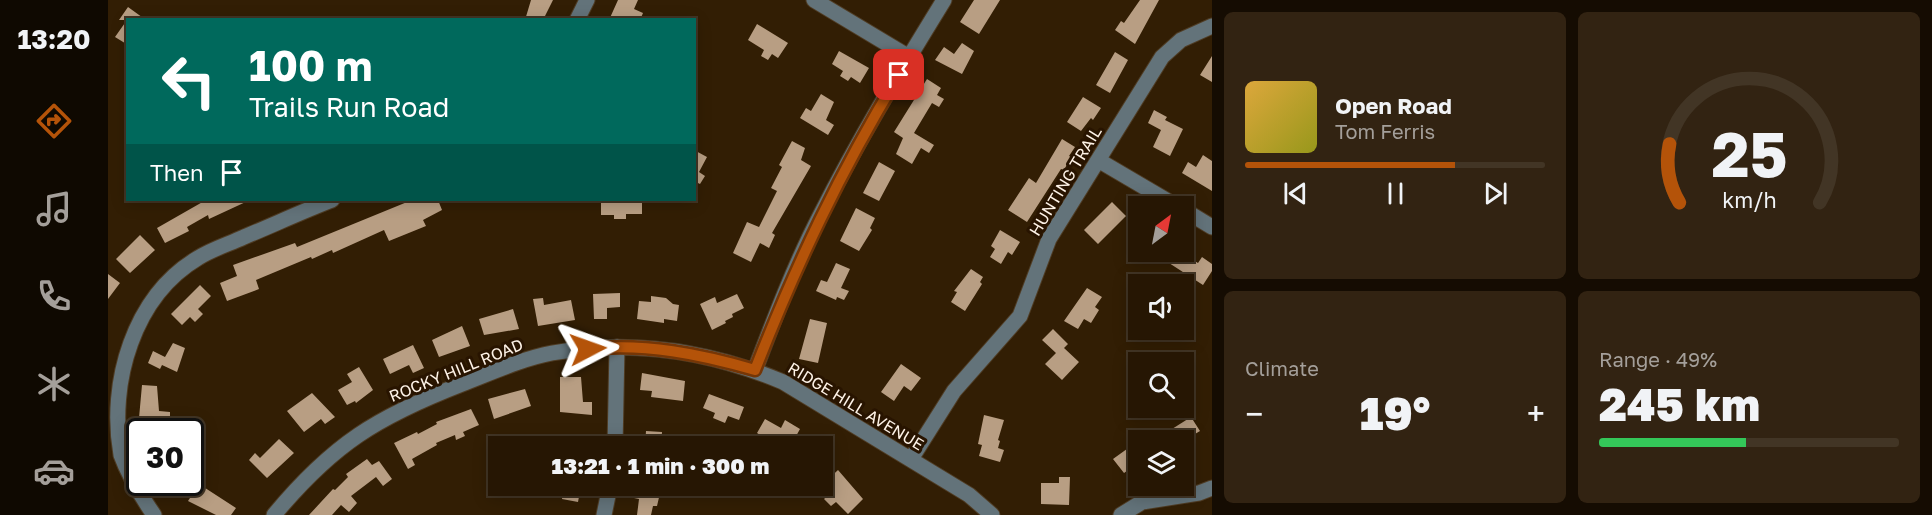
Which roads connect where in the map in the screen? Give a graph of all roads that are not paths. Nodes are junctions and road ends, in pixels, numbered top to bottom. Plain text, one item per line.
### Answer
1 (587, 0) edge
2 (814, 0) edge
3 (944, 0) edge
4 (578, 18) edge
5 (1210, 26) edge
6 (909, 57) junction
7 (1098, 160) junction
8 (1159, 196) edge
9 (326, 201) edge
10 (1194, 216) edge
11 (1212, 227) edge
12 (617, 347) junction
13 (755, 370) junction
14 (615, 436) edge
15 (911, 459) junction
16 (1212, 488) edge
17 (608, 496) edge
18 (154, 515) edge
19 (274, 515) edge
20 (604, 515) edge
21 (992, 515) edge
22 (1121, 515) edge

1 - 4 street
2 - 6 street
3 - 6 street
5 - 7 street, HUNTING TRAIL
6 - 13 street
7 - 8 street
7 - 15 street, HUNTING TRAIL
9 - 18 street
10 - 11 street
12 - 13 street, RIDGE HILL AVENUE
12 - 14 street
12 - 19 street, ROCKY HILL ROAD
13 - 15 street, RIDGE HILL AVENUE
15 - 21 street, RIDGE HILL AVENUE
16 - 22 street
17 - 20 street

